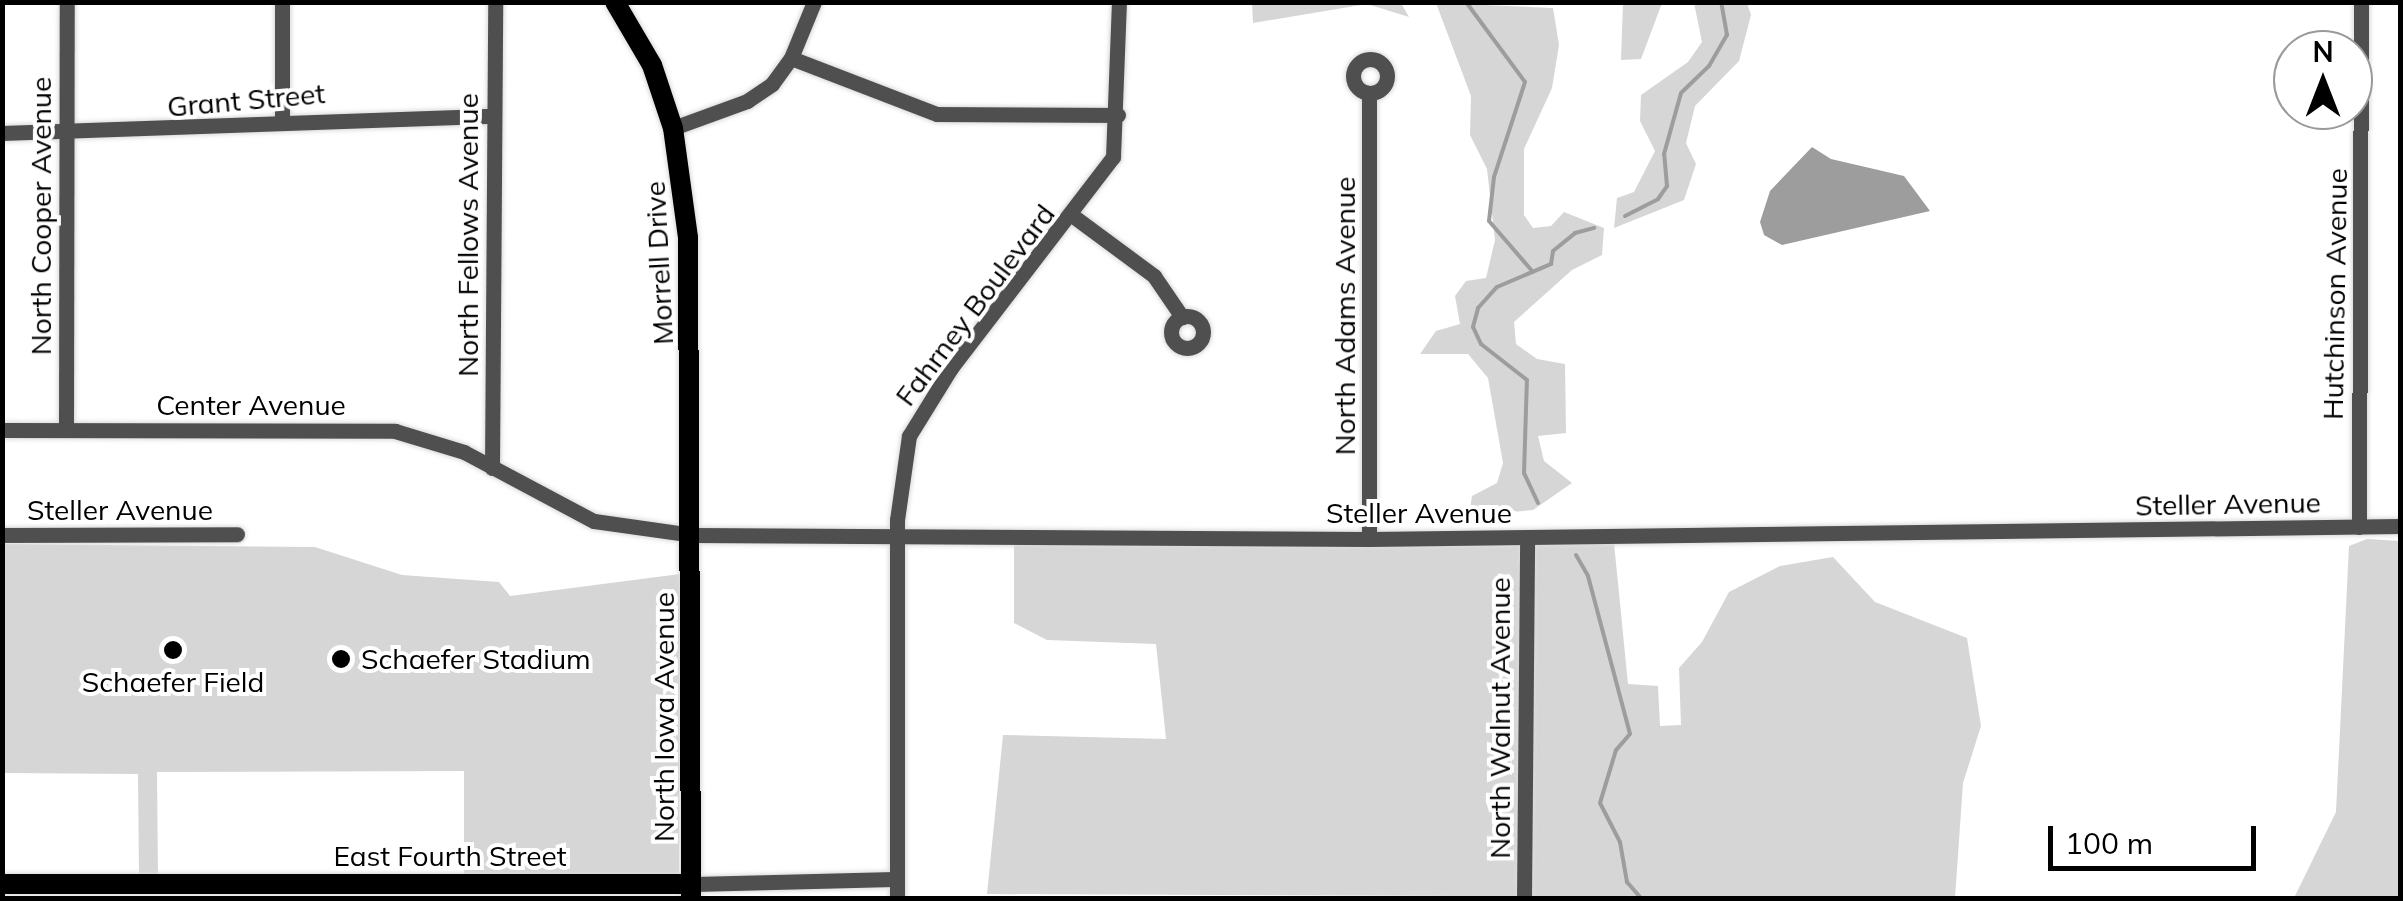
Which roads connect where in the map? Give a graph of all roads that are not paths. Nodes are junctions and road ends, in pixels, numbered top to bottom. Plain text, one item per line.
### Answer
1 (66, 2) edge
2 (282, 2) edge
3 (495, 2) edge
4 (615, 2) edge
5 (814, 2) edge
6 (1119, 2) edge
7 (2361, 2) edge
8 (791, 58) junction
9 (1370, 92) dead end
10 (1118, 114) junction
11 (493, 116) junction
12 (282, 122) junction
13 (673, 128) junction
14 (64, 132) junction
15 (2, 133) edge
16 (1073, 216) junction
17 (1182, 316) dead end
18 (66, 429) junction
19 (2, 430) edge
20 (492, 468) junction
21 (2400, 526) edge
22 (2359, 527) junction
23 (237, 534) dead end
24 (2, 535) edge
25 (692, 535) junction
26 (897, 535) junction
27 (1527, 537) junction
28 (1369, 539) junction
29 (897, 878) junction
30 (2, 884) edge
31 (62, 891) edge
32 (274, 891) edge
33 (478, 891) edge
34 (691, 891) edge
35 (897, 898) edge
36 (1524, 898) edge

1 - 14 street, North Cooper Avenue
2 - 12 street
3 - 11 street, North Fellows Avenue
4 - 13 main road, Morrell Drive
5 - 8 street
6 - 10 street, Fahrney Boulevard
7 - 22 street, Hutchinson Avenue
8 - 10 street
8 - 13 street
9 - 28 street, North Adams Avenue
10 - 16 street, Fahrney Boulevard
11 - 12 street, Grant Street
11 - 20 street, North Fellows Avenue
12 - 14 street, Grant Street
13 - 25 main road, Morrell Drive
14 - 15 street, Grant Street
14 - 18 street, North Cooper Avenue
16 - 17 street
16 - 26 street, Fahrney Boulevard
18 - 19 street, Center Avenue
18 - 20 street, Center Avenue
20 - 25 street, Steller Avenue
21 - 22 street, Steller Avenue
22 - 27 street, Steller Avenue
23 - 24 street, Steller Avenue
25 - 26 street, Steller Avenue
25 - 34 main road, North Iowa Avenue
26 - 28 street, Steller Avenue
26 - 29 street, Fahrney Boulevard
27 - 28 street, Steller Avenue
27 - 36 street, North Walnut Avenue
29 - 34 street, East Fourth Street
29 - 35 street, Fahrney Boulevard
30 - 31 main road, East Fourth Street
31 - 32 main road, East Fourth Street
32 - 33 main road, East Fourth Street
33 - 34 main road, East Fourth Street

